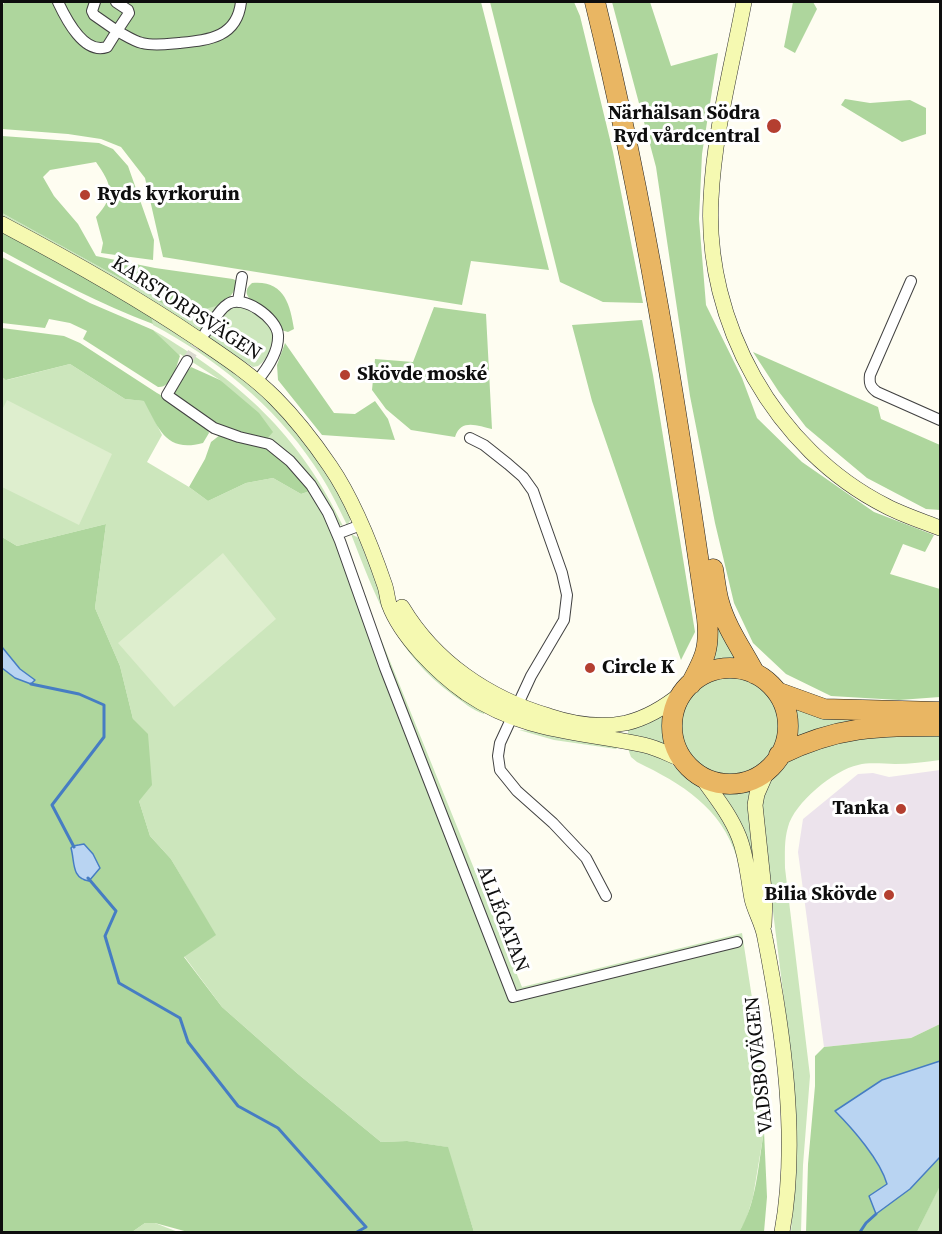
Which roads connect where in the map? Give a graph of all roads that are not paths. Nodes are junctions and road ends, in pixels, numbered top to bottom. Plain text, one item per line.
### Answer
1 (58, 2) edge
2 (95, 2) edge
3 (116, 2) edge
4 (241, 2) edge
5 (595, 2) edge
6 (605, 2) edge
7 (744, 2) edge
8 (117, 31) junction
9 (2, 224) edge
10 (242, 277) dead end
11 (911, 281) dead end
12 (238, 301) junction
13 (205, 333) tunnel mouth
14 (187, 361) tunnel mouth
15 (257, 381) junction
16 (940, 420) edge
17 (470, 438) dead end
18 (361, 525) junction
19 (940, 528) edge
20 (337, 534) junction
21 (755, 674) junction
22 (686, 688) junction
23 (777, 692) junction
24 (515, 711) junction
25 (940, 712) edge
26 (940, 726) edge
27 (683, 760) junction
28 (774, 762) junction
29 (700, 775) junction
30 (606, 896) dead end
31 (764, 931) junction
32 (737, 942) dead end
33 (782, 1233) edge

1 - 8 street
2 - 8 street
3 - 8 street
4 - 8 street
5 - 22 highway
6 - 21 highway
7 - 19 main road
9 - 15 main road, KARSTORPSVÄGEN
10 - 12 street
11 - 16 street
12 - 13 street
12 - 15 street
14 - 20 street
15 - 18 main road, KARSTORPSVÄGEN
17 - 24 street
18 - 20 street
18 - 24 main road, KARSTORPSVÄGEN
20 - 32 street, ALLÉGATAN
21 - 22 highway
21 - 23 highway
22 - 24 main road, KARSTORPSVÄGEN
22 - 27 highway
23 - 25 highway
23 - 28 highway
24 - 27 main road, KARSTORPSVÄGEN
24 - 30 street
26 - 28 highway
27 - 29 highway
28 - 29 highway
28 - 31 main road, VADSBOVÄGEN
29 - 31 main road, VADSBOVÄGEN
31 - 33 main road, VADSBOVÄGEN

